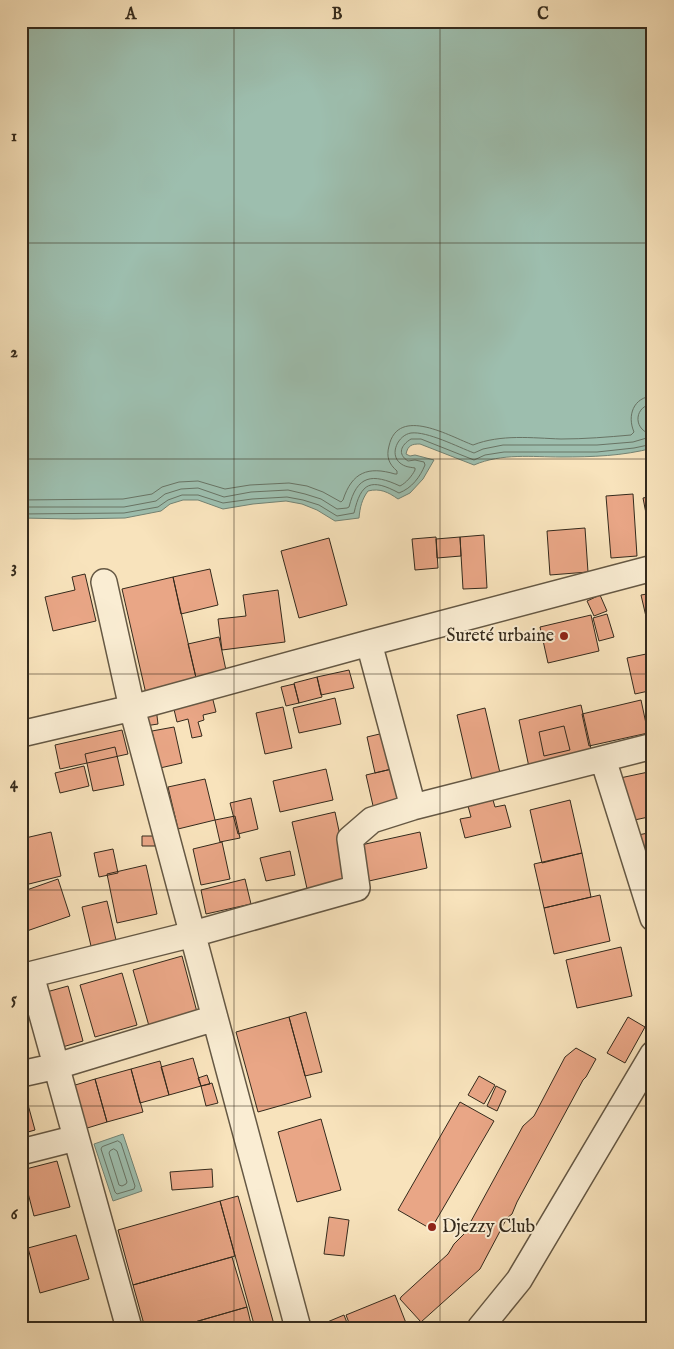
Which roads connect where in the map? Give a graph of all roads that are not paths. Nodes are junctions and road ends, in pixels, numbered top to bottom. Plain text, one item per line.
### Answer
1 (653, 568) edge
2 (104, 582) dead end
3 (369, 643) junction
4 (132, 708) junction
5 (21, 734) edge
6 (653, 746) edge
7 (603, 759) junction
8 (413, 807) junction
9 (653, 918) edge
10 (193, 934) junction
11 (26, 976) edge
12 (215, 1018) junction
13 (653, 1054) edge
14 (57, 1066) junction
15 (21, 1074) edge
16 (76, 1138) junction
17 (21, 1152) edge
18 (129, 1328) edge
19 (298, 1328) edge
20 (480, 1328) edge

1 - 3 street
2 - 4 street
3 - 4 street
3 - 8 street
4 - 5 street
4 - 10 street
6 - 7 street
7 - 8 street
7 - 9 street
8 - 10 street
10 - 11 street
10 - 12 street
11 - 14 street
12 - 14 street
12 - 19 street
13 - 20 street
14 - 15 street
14 - 16 street
16 - 17 street
16 - 18 street

